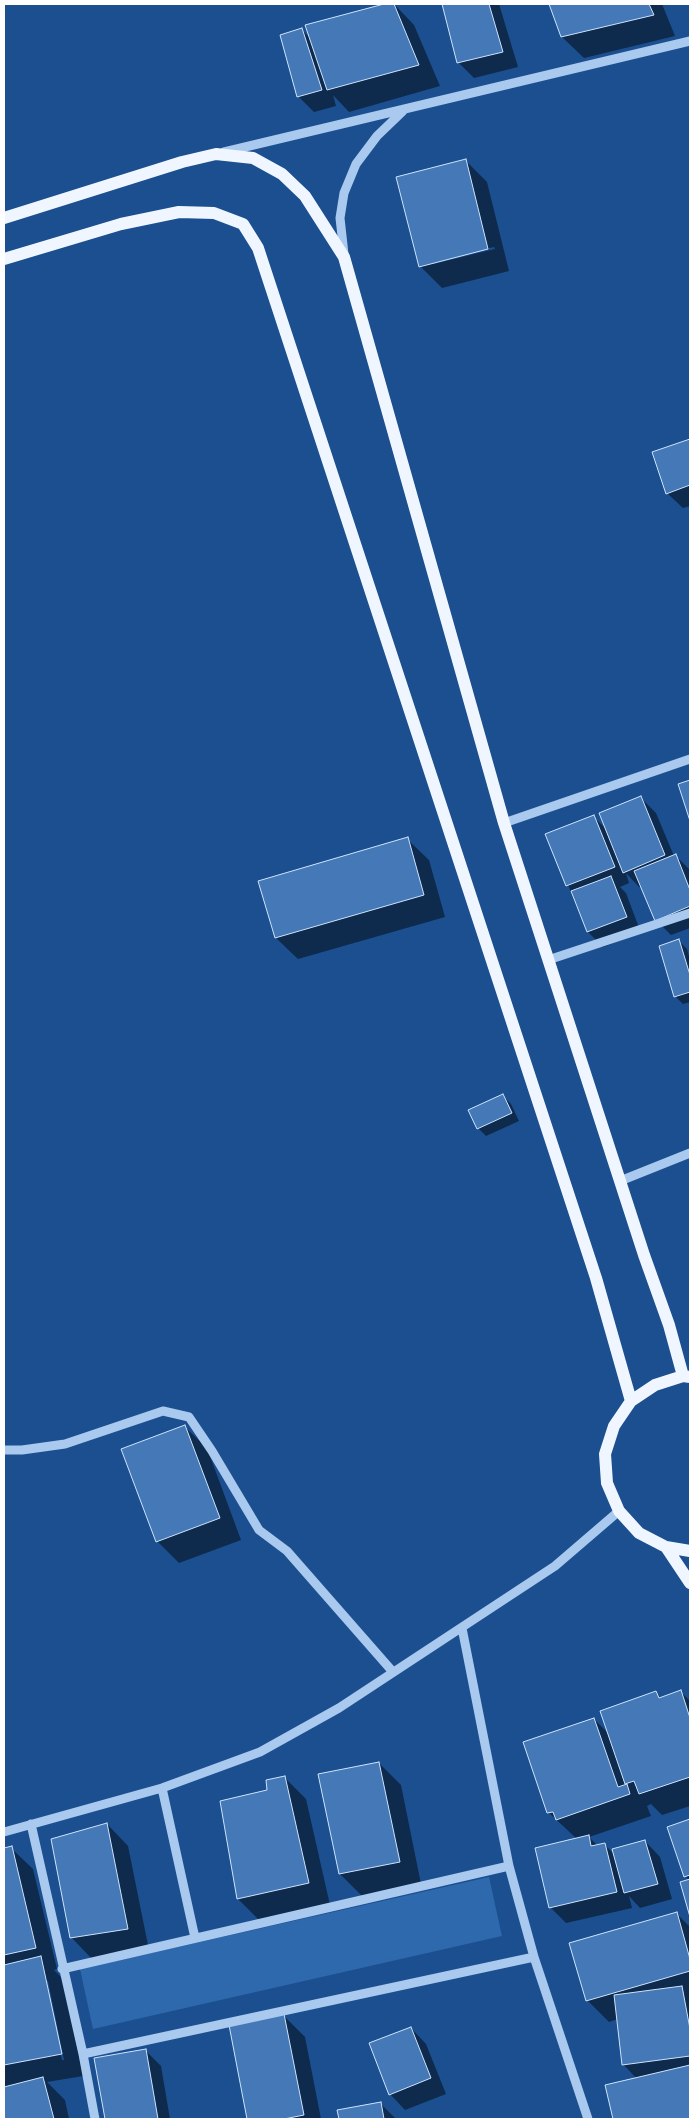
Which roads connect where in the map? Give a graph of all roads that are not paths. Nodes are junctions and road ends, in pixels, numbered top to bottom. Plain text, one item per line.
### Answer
1 (690, 41) edge
2 (404, 110) junction
3 (216, 154) junction
4 (4, 218) edge
5 (344, 257) junction
6 (4, 259) edge
7 (690, 759) edge
8 (504, 823) junction
9 (690, 913) edge
10 (548, 960) junction
11 (690, 1153) edge
12 (620, 1181) junction
13 (687, 1377) edge
14 (631, 1401) junction
15 (4, 1450) edge
16 (618, 1511) junction
17 (666, 1547) junction
18 (690, 1551) edge
19 (690, 1582) edge
20 (462, 1628) junction
21 (393, 1672) junction
22 (162, 1788) junction
23 (31, 1824) junction
24 (4, 1832) edge
25 (509, 1866) junction
26 (195, 1938) junction
27 (534, 1957) junction
28 (62, 1969) junction
29 (83, 2054) junction
30 (95, 2119) edge
31 (588, 2119) edge

1 - 2 street
2 - 3 street
2 - 5 street
3 - 4 main road
3 - 5 main road
5 - 8 main road
6 - 14 main road
7 - 8 street
8 - 10 main road
9 - 10 street
10 - 12 main road
11 - 12 street
12 - 13 main road
13 - 14 main road
14 - 16 main road
15 - 21 street
16 - 17 main road
16 - 20 street
17 - 18 main road
17 - 19 main road
20 - 21 street
20 - 25 street
21 - 22 street
22 - 23 street
22 - 26 street
23 - 24 street
23 - 28 street
25 - 26 street
25 - 27 street
26 - 28 street
27 - 29 street
27 - 31 street
28 - 29 street
29 - 30 street

